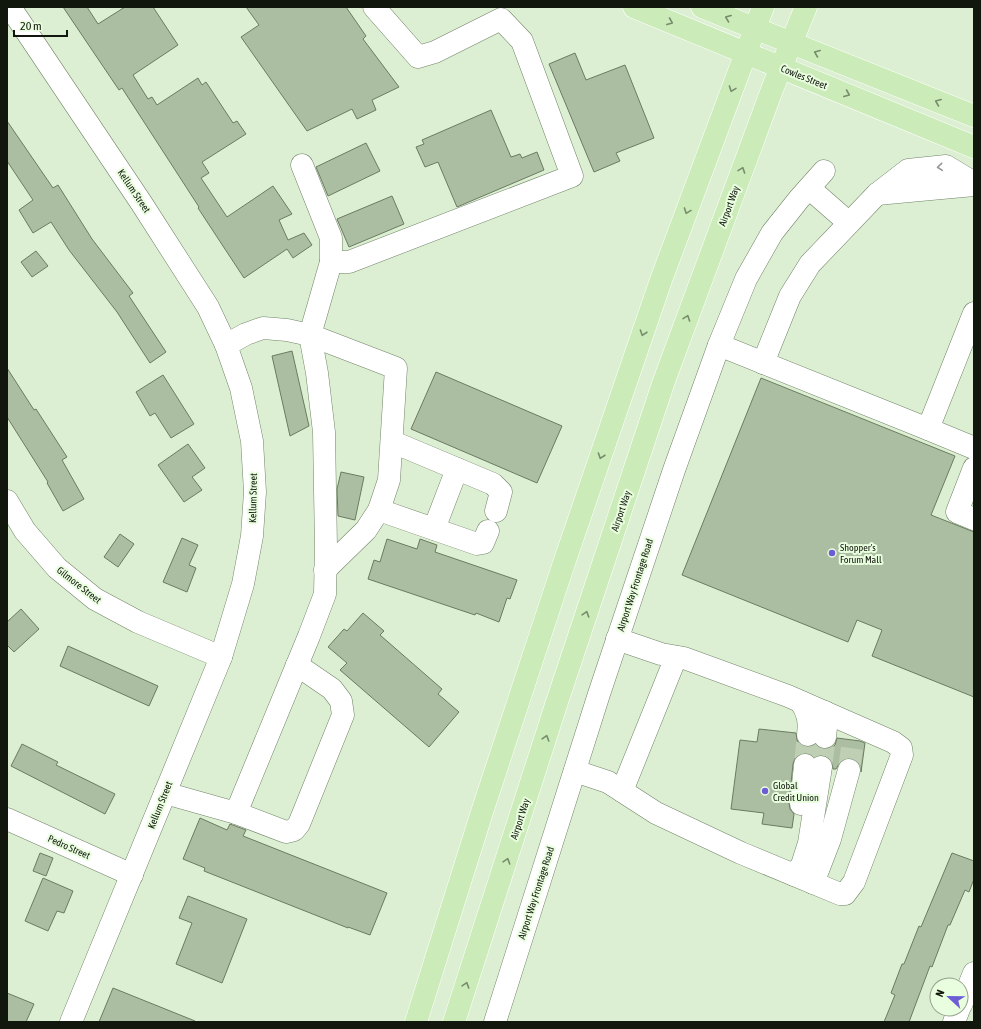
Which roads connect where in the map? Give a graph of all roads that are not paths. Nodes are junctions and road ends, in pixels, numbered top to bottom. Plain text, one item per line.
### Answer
1 (10, 7) edge
2 (374, 7) edge
3 (634, 7) edge
4 (702, 7) edge
5 (764, 7) edge
6 (806, 7) edge
7 (755, 28) junction
8 (792, 43) junction
9 (746, 53) junction
10 (781, 67) junction
11 (974, 116) edge
12 (974, 147) edge
13 (302, 165) dead end
14 (824, 171) dead end
15 (974, 184) edge
16 (809, 188) junction
17 (849, 223) junction
18 (331, 262) junction
19 (974, 313) edge
20 (310, 335) junction
21 (226, 345) junction
22 (719, 345) junction
23 (763, 363) junction
24 (928, 429) junction
25 (393, 442) junction
26 (974, 448) edge
27 (974, 468) edge
28 (457, 469) junction
29 (7, 501) edge
30 (378, 510) junction
31 (496, 510) dead end
32 (974, 519) edge
33 (434, 529) junction
34 (488, 530) dead end
35 (325, 570) junction
36 (617, 639) junction
37 (221, 657) junction
38 (676, 657) junction
39 (297, 665) junction
40 (830, 768) junction
41 (575, 771) junction
42 (622, 791) junction
43 (165, 793) junction
44 (236, 813) junction
45 (7, 819) edge
46 (132, 875) junction
47 (796, 876) junction
48 (974, 973) edge
49 (969, 985) edge
50 (71, 1022) edge
51 (416, 1022) edge
52 (454, 1022) edge
53 (495, 1022) edge

1 - 21 street, Kellum Street
2 - 18 street
3 -> 9 main road, Cowles Street
7 -> 4 main road
5 - 7 main road
6 - 8 main road, Airport Way
7 - 8 main road
7 - 9 main road
8 - 10 main road, Airport Way
11 -> 8 main road
9 - 10 main road, Cowles Street
9 -> 51 main road
10 -> 12 main road, Cowles Street
52 -> 10 main road, Airport Way
13 - 18 street
14 - 16 street, Airport Way Frontage Road
15 - 17 street
16 - 17 street
16 - 22 street, Airport Way Frontage Road
17 - 23 street
18 - 20 street
19 - 24 street
20 - 21 street
20 - 25 street
20 - 35 street
21 - 37 street, Kellum Street
22 - 23 street
22 - 36 street, Airport Way Frontage Road
23 - 24 street
24 - 26 street
25 - 28 street
25 - 30 street
27 - 32 street
28 - 31 street
28 - 33 street
29 - 37 street, Gilmore Street
30 - 33 street
30 - 35 street
33 - 34 street
35 - 39 street
36 - 38 street
36 - 41 street, Airport Way Frontage Road
37 - 43 street, Kellum Street
38 - 42 street
38 - 47 street
39 - 44 street
39 - 44 street
40 - 47 street
40 - 47 street
40 - 47 street
41 - 42 street
41 - 53 street, Airport Way Frontage Road
42 - 47 street
43 - 44 street
43 - 46 street, Kellum Street
45 - 46 street, Pedro Street
46 - 50 street, Kellum Street
48 - 49 street

